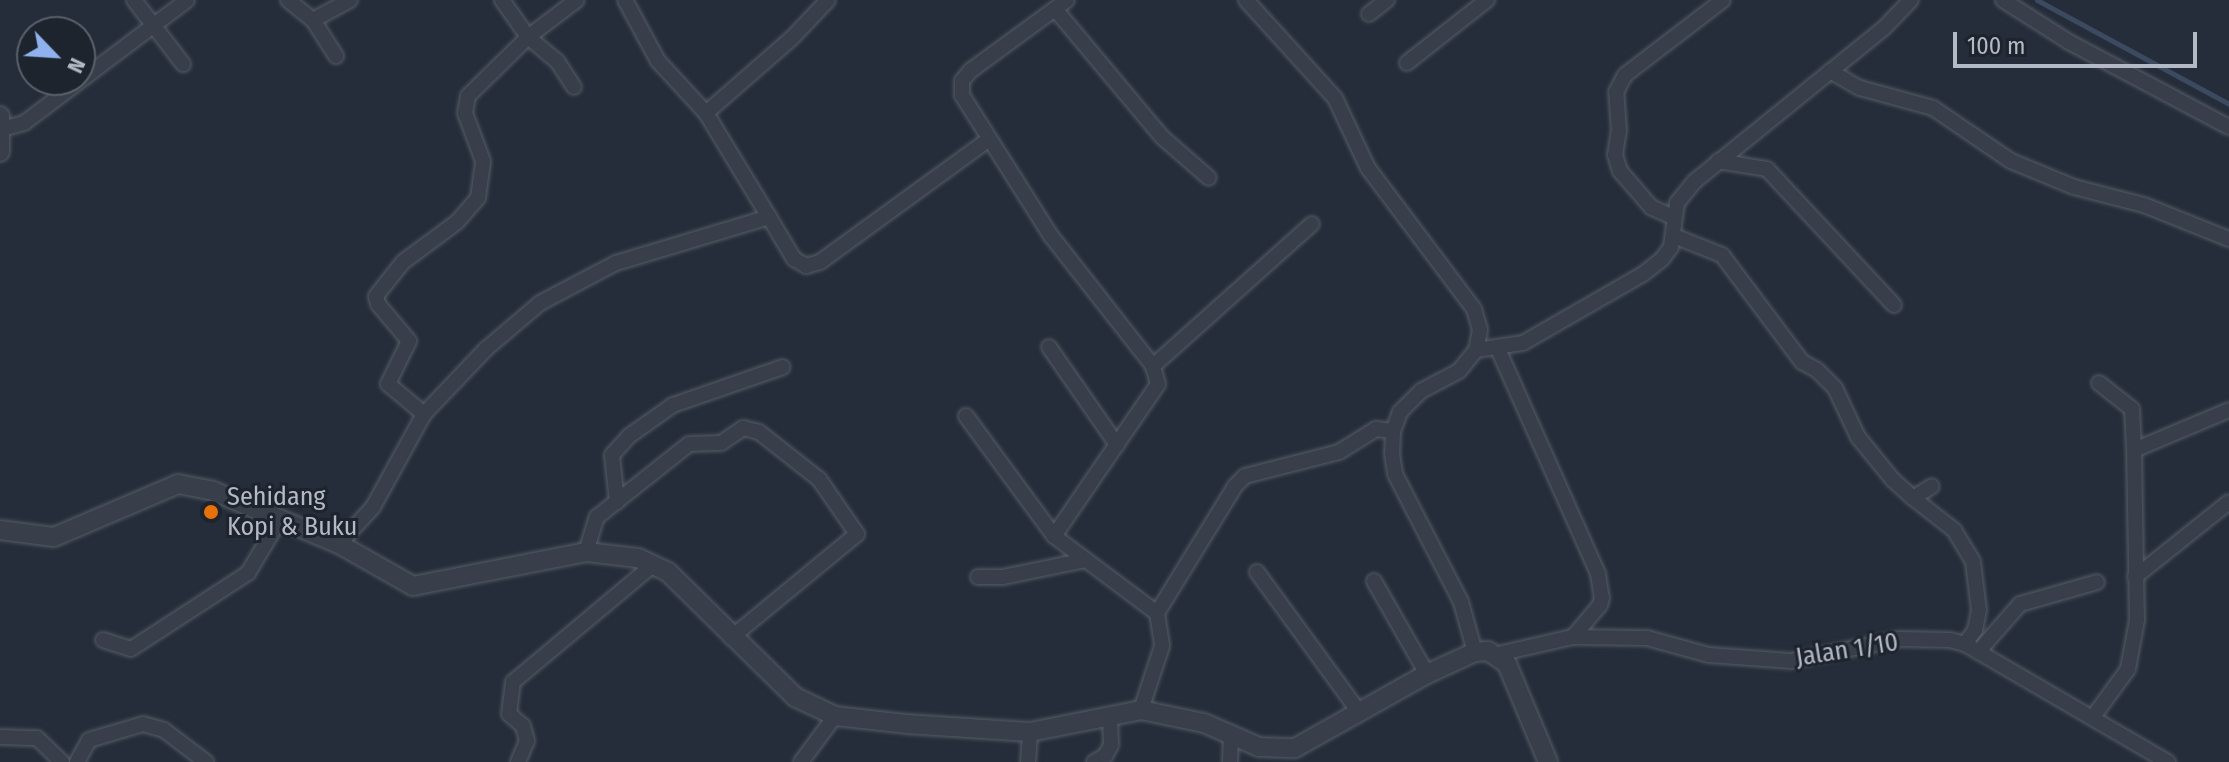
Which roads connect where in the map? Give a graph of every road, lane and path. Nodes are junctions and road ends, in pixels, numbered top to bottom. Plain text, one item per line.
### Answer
1 (134, 0) edge
2 (187, 0) edge
3 (288, 0) edge
4 (350, 0) edge
5 (502, 0) edge
6 (577, 0) edge
7 (625, 0) edge
8 (828, 0) edge
9 (1246, 0) edge
10 (1387, 0) edge
11 (1487, 0) edge
12 (1723, 0) edge
13 (1911, 0) edge
14 (2003, 0) edge
15 (1061, 4) edge
16 (1369, 14) dead end
17 (313, 20) junction
18 (153, 26) junction
19 (528, 37) junction
20 (336, 56) dead end
21 (1407, 63) dead end
22 (183, 64) dead end
23 (1830, 71) junction
24 (574, 87) dead end
25 (706, 113) junction
26 (1, 123) edge
27 (2229, 127) edge
28 (989, 139) junction
29 (0, 152) edge
30 (1718, 161) junction
31 (1209, 178) dead end
32 (769, 217) junction
33 (1673, 217) junction
34 (1312, 224) dead end
35 (1674, 236) junction
36 (2229, 239) edge
37 (1894, 305) dead end
38 (1049, 347) dead end
39 (1498, 349) junction
40 (1476, 350) junction
41 (1153, 366) junction
42 (783, 367) dead end
43 (2099, 383) dead end
44 (2229, 410) edge
45 (424, 414) junction
46 (966, 416) dead end
47 (1393, 431) junction
48 (1117, 445) junction
49 (2134, 450) junction
50 (1932, 486) dead end
51 (1913, 498) junction
52 (617, 502) junction
53 (2229, 502) edge
54 (280, 519) junction
55 (0, 530) edge
56 (1054, 536) junction
57 (339, 544) junction
58 (586, 552) junction
59 (1085, 560) junction
60 (654, 564) junction
61 (1257, 572) dead end
62 (978, 577) dead end
63 (2135, 577) junction
64 (1374, 581) dead end
65 (2097, 582) dead end
66 (1157, 613) junction
67 (1573, 637) junction
68 (731, 638) junction
69 (103, 640) dead end
70 (1972, 648) junction
71 (1475, 652) junction
72 (1498, 654) junction
73 (1427, 674) junction
74 (1141, 710) junction
75 (1360, 713) junction
76 (835, 716) junction
77 (1110, 717) junction
78 (2093, 717) junction
79 (1030, 732) junction
80 (1231, 736) junction
81 (0, 737) edge
82 (1295, 755) edge
83 (2150, 758) edge
84 (1031, 761) edge
85 (62, 762) edge
86 (77, 762) edge
87 (206, 762) edge
88 (518, 762) edge
89 (801, 762) edge
90 (1094, 762) edge
91 (1230, 762) edge
92 (1548, 762) edge
93 (2168, 762) edge

1 - 18 street
2 - 18 street
3 - 17 street
4 - 17 street
5 - 19 street
6 - 19 street
7 - 25 street
8 - 25 street
9 - 40 street
10 - 16 street
11 - 21 street
12 - 33 street
13 - 23 street
14 - 27 street
15 - 28 street
15 - 31 street
17 - 20 street
18 - 22 street
18 - 26 street
19 - 24 street
19 - 45 street
23 - 30 street
23 - 36 street
25 - 32 street
26 - 29 street
28 - 32 street
28 - 41 street
30 - 33 street
30 - 37 street
32 - 45 street
33 - 35 street
34 - 41 street
35 - 39 street
35 - 51 street
38 - 48 street
39 - 40 street
39 - 67 street
40 - 47 street
41 - 48 street
42 - 52 street
43 - 49 street
44 - 49 street
45 - 57 street
46 - 56 street
47 - 66 street
47 - 71 street
48 - 56 street
49 - 63 street
50 - 51 street
51 - 70 street
52 - 58 street
52 - 68 street
53 - 63 street
54 - 55 street
54 - 57 street
54 - 69 street
56 - 59 street
57 - 58 street
58 - 60 street
59 - 62 street
59 - 66 street
60 - 68 street
60 - 88 street
61 - 75 street
63 - 78 street
64 - 73 street
65 - 70 street
66 - 74 street
67 - 70 street, Jalan 1/10
67 - 72 street, Jalan 1/10
68 - 76 street
70 - 78 street, Jalan 1/10
71 - 72 street
71 - 73 street
72 - 92 street
73 - 75 street
74 - 77 street
74 - 80 street
75 - 82 street
76 - 79 street
76 - 89 street
77 - 79 street
77 - 90 street
78 - 83 street, Jalan 1/10
79 - 84 street
80 - 82 street
80 - 91 street
81 - 85 street
83 - 93 street, Jalan 1/10
86 - 87 street

